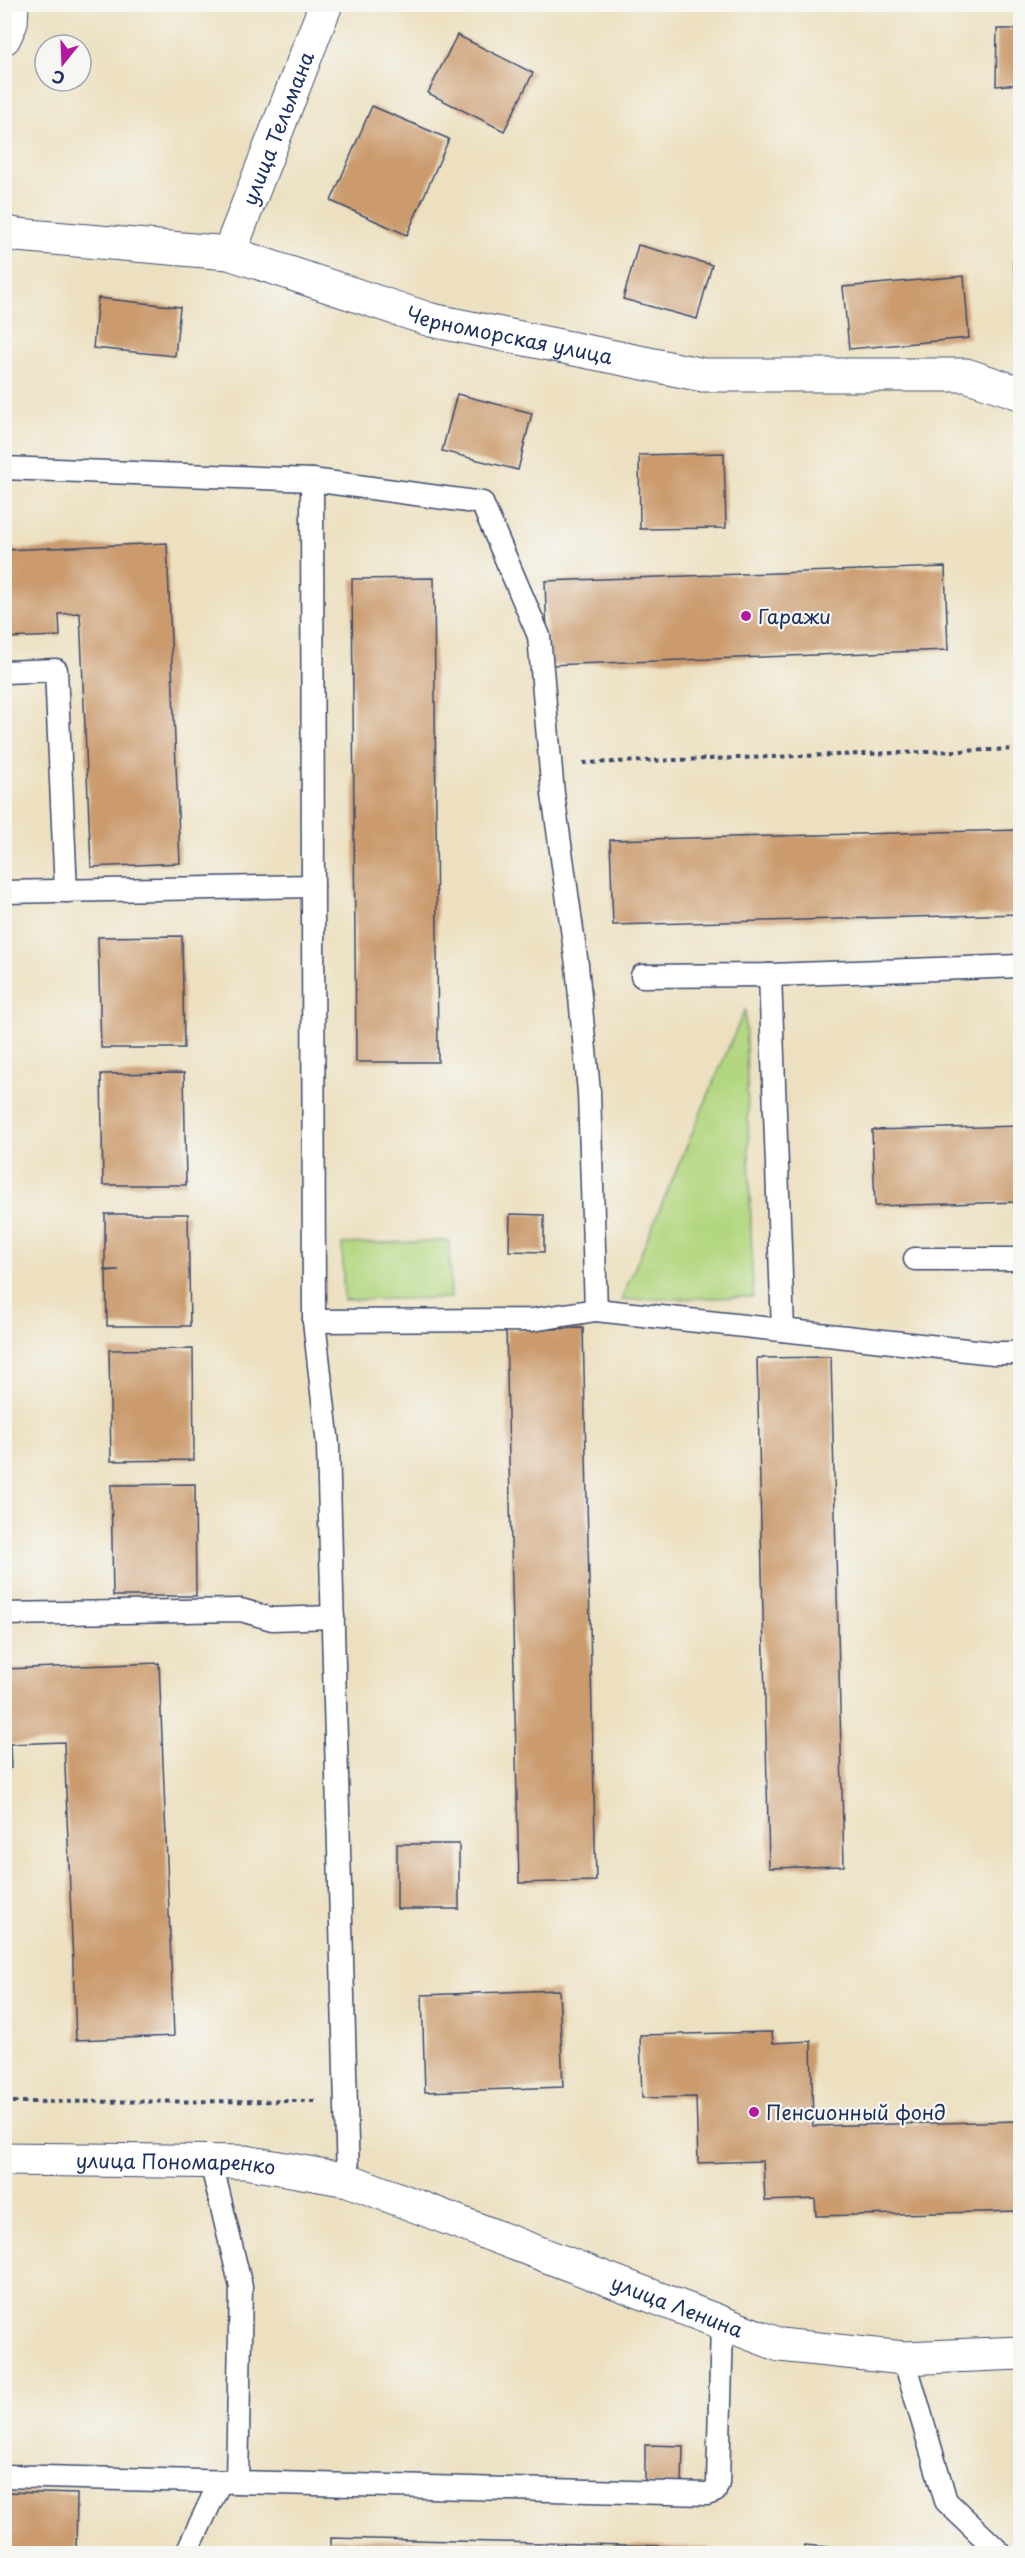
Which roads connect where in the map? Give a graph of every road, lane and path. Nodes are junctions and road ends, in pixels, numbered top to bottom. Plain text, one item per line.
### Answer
1 (12, 4) edge
2 (326, 4) edge
3 (4, 38) edge
4 (4, 232) edge
5 (229, 253) junction
6 (1020, 393) edge
7 (4, 468) edge
8 (312, 480) junction
9 (4, 672) edge
10 (1020, 749) edge
11 (550, 765) junction
12 (313, 886) junction
13 (66, 891) junction
14 (4, 892) edge
15 (1020, 966) edge
16 (770, 975) junction
17 (642, 976) dead end
18 (1020, 1258) edge
19 (915, 1260) dead end
20 (596, 1310) junction
21 (314, 1321) junction
22 (783, 1330) junction
23 (1020, 1353) edge
24 (4, 1614) edge
25 (333, 1617) junction
26 (345, 2101) junction
27 (4, 2102) edge
28 (4, 2159) edge
29 (211, 2162) junction
30 (348, 2180) junction
31 (722, 2323) junction
32 (1020, 2353) edge
33 (904, 2358) junction
34 (4, 2476) edge
35 (229, 2482) junction
36 (186, 2553) edge
37 (1001, 2553) edge

1 - 3 street
2 - 5 street, улица Тельмана
4 - 5 street, Черноморская улица
5 - 6 street, Черноморская улица
7 - 8 lane
8 - 11 lane
8 - 12 lane
9 - 13 lane
10 - 11 path
11 - 20 lane
12 - 13 lane
12 - 21 lane
13 - 14 lane
15 - 16 lane
16 - 17 lane
16 - 22 lane
18 - 19 lane
20 - 21 lane
20 - 22 lane
21 - 25 lane
22 - 23 lane
24 - 25 lane
25 - 26 lane
26 - 27 path
26 - 30 lane
28 - 29 street, улица Пономаренко
29 - 30 street, улица Пономаренко
29 - 35 lane
30 - 31 street, улица Ленина
31 - 33 street, улица Ленина
31 - 35 lane
32 - 33 street, улица Ленина
33 - 37 lane
34 - 35 lane
35 - 36 lane

